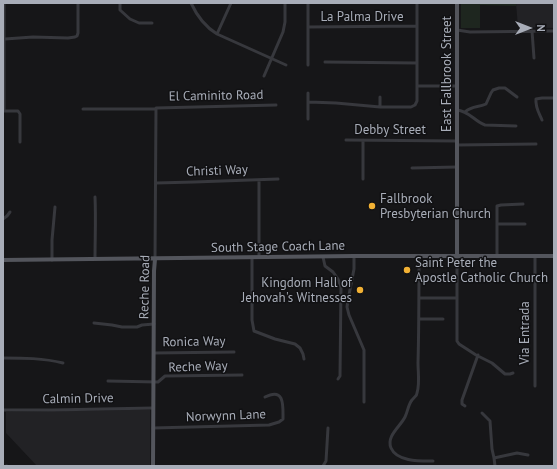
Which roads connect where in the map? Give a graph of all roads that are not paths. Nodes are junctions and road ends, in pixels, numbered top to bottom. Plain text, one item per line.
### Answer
1 (4, 3) edge
2 (78, 3) edge
3 (120, 3) edge
4 (191, 3) edge
5 (231, 3) edge
6 (285, 3) edge
7 (308, 3) edge
8 (417, 3) edge
9 (457, 3) edge
10 (152, 23) dead end
11 (417, 26) junction
12 (308, 27) junction
13 (458, 30) junction
14 (532, 31) junction
15 (554, 31) edge
16 (217, 34) junction
17 (5, 39) junction
18 (534, 58) dead end
19 (272, 59) junction
20 (325, 62) dead end
21 (417, 63) junction
22 (286, 65) dead end
23 (308, 65) dead end
24 (264, 76) dead end
25 (418, 86) junction
26 (457, 86) junction
27 (308, 93) dead end
28 (380, 97) dead end
29 (517, 97) dead end
30 (554, 98) edge
31 (308, 102) junction
32 (276, 105) dead end
33 (380, 107) junction
34 (156, 108) junction
35 (83, 109) dead end
36 (458, 110) junction
37 (4, 111) edge
38 (465, 112) junction
39 (308, 120) dead end
40 (542, 120) dead end
41 (516, 126) dead end
42 (346, 140) dead end
43 (363, 140) junction
44 (20, 142) dead end
45 (457, 143) junction
46 (536, 144) dead end
47 (458, 167) junction
48 (412, 168) dead end
49 (363, 178) dead end
50 (278, 179) dead end
51 (259, 180) junction
52 (156, 182) junction
53 (95, 197) dead end
54 (523, 204) dead end
55 (55, 208) dead end
56 (10, 212) dead end
57 (3, 219) edge
58 (497, 224) junction
59 (525, 224) dead end
60 (354, 256) junction
61 (419, 256) junction
62 (457, 256) junction
63 (497, 256) junction
64 (535, 256) junction
65 (554, 256) edge
66 (252, 257) junction
67 (259, 257) junction
68 (323, 257) junction
69 (95, 259) junction
70 (156, 259) junction
71 (3, 260) edge
72 (52, 260) junction
73 (419, 298) junction
74 (457, 298) junction
75 (419, 319) junction
76 (443, 319) dead end
77 (94, 323) dead end
78 (154, 324) junction
79 (234, 352) dead end
80 (154, 353) junction
81 (478, 356) junction
82 (3, 358) edge
83 (304, 359) dead end
84 (63, 364) dead end
85 (513, 373) dead end
86 (242, 375) dead end
87 (338, 379) dead end
88 (108, 381) dead end
89 (153, 382) junction
90 (535, 386) dead end
91 (265, 397) dead end
92 (364, 402) dead end
93 (465, 406) dead end
94 (153, 408) junction
95 (3, 410) edge
96 (482, 413) dead end
97 (153, 428) junction
98 (328, 428) dead end
99 (528, 456) dead end
100 (494, 458) junction
101 (433, 461) dead end
102 (153, 466) edge
103 (323, 466) edge
104 (495, 466) edge

1 - 17 street
2 - 17 street
3 - 10 street
4 - 16 street
5 - 16 street
6 - 19 street
7 - 12 street
8 - 11 street
9 - 13 main road, East Fallbrook Street
11 - 12 street, La Palma Drive
11 - 21 street
12 - 23 street
13 - 14 street
13 - 26 main road, East Fallbrook Street
14 - 15 street
14 - 18 street
16 - 19 street
17 - 37 street
19 - 22 street
19 - 24 street
20 - 21 street
21 - 25 street
25 - 26 street
25 - 33 street
26 - 36 main road, East Fallbrook Street
27 - 31 street
28 - 33 street
29 - 38 street, East Fallbrook Street
30 - 40 street
31 - 33 street
31 - 39 street
32 - 34 street, El Caminito Road
34 - 35 street, El Caminito Road
34 - 52 street, Reche Road
36 - 38 street
36 - 45 main road, East Fallbrook Street
37 - 44 street
38 - 41 street
42 - 43 street, Debby Street
43 - 45 street, Debby Street
43 - 49 street
45 - 46 street, East Fallbrook Street
45 - 47 main road, East Fallbrook Street
47 - 48 street
47 - 62 main road, East Fallbrook Street
50 - 51 street, Christi Way
51 - 52 street, Christi Way
51 - 67 street
52 - 70 street, Reche Road
53 - 69 street
54 - 58 street
55 - 72 street
56 - 57 street
58 - 59 street
58 - 63 street
60 - 61 main road, South Stage Coach Lane
60 - 68 main road, South Stage Coach Lane
60 - 92 street
61 - 62 main road, South Stage Coach Lane
61 - 73 street
62 - 63 main road, South Stage Coach Lane
62 - 74 street, East Fallbrook Street
63 - 64 main road, South Stage Coach Lane
64 - 65 main road, South Stage Coach Lane
64 - 90 street, Via Entrada
66 - 67 main road, South Stage Coach Lane
66 - 70 main road, South Stage Coach Lane
66 - 83 street
67 - 68 main road, South Stage Coach Lane
68 - 87 street
69 - 70 main road, South Stage Coach Lane
69 - 72 main road, South Stage Coach Lane
70 - 78 main road, Reche Road
71 - 72 main road, South Stage Coach Lane
73 - 74 street
73 - 75 street
74 - 81 street, East Fallbrook Street
75 - 76 street
75 - 101 street
77 - 78 street
78 - 80 main road, Reche Road
79 - 80 street, Ronica Way
80 - 89 main road, Reche Road
81 - 85 street
81 - 93 street
82 - 84 street
86 - 89 street, Reche Way
88 - 89 street, Reche Way
89 - 94 main road, Reche Road
91 - 97 street, Norwynn Lane
94 - 95 street, Calmin Drive
94 - 97 main road, Reche Road
96 - 100 street
97 - 102 main road, Reche Road
98 - 103 street
99 - 100 street
100 - 104 street

